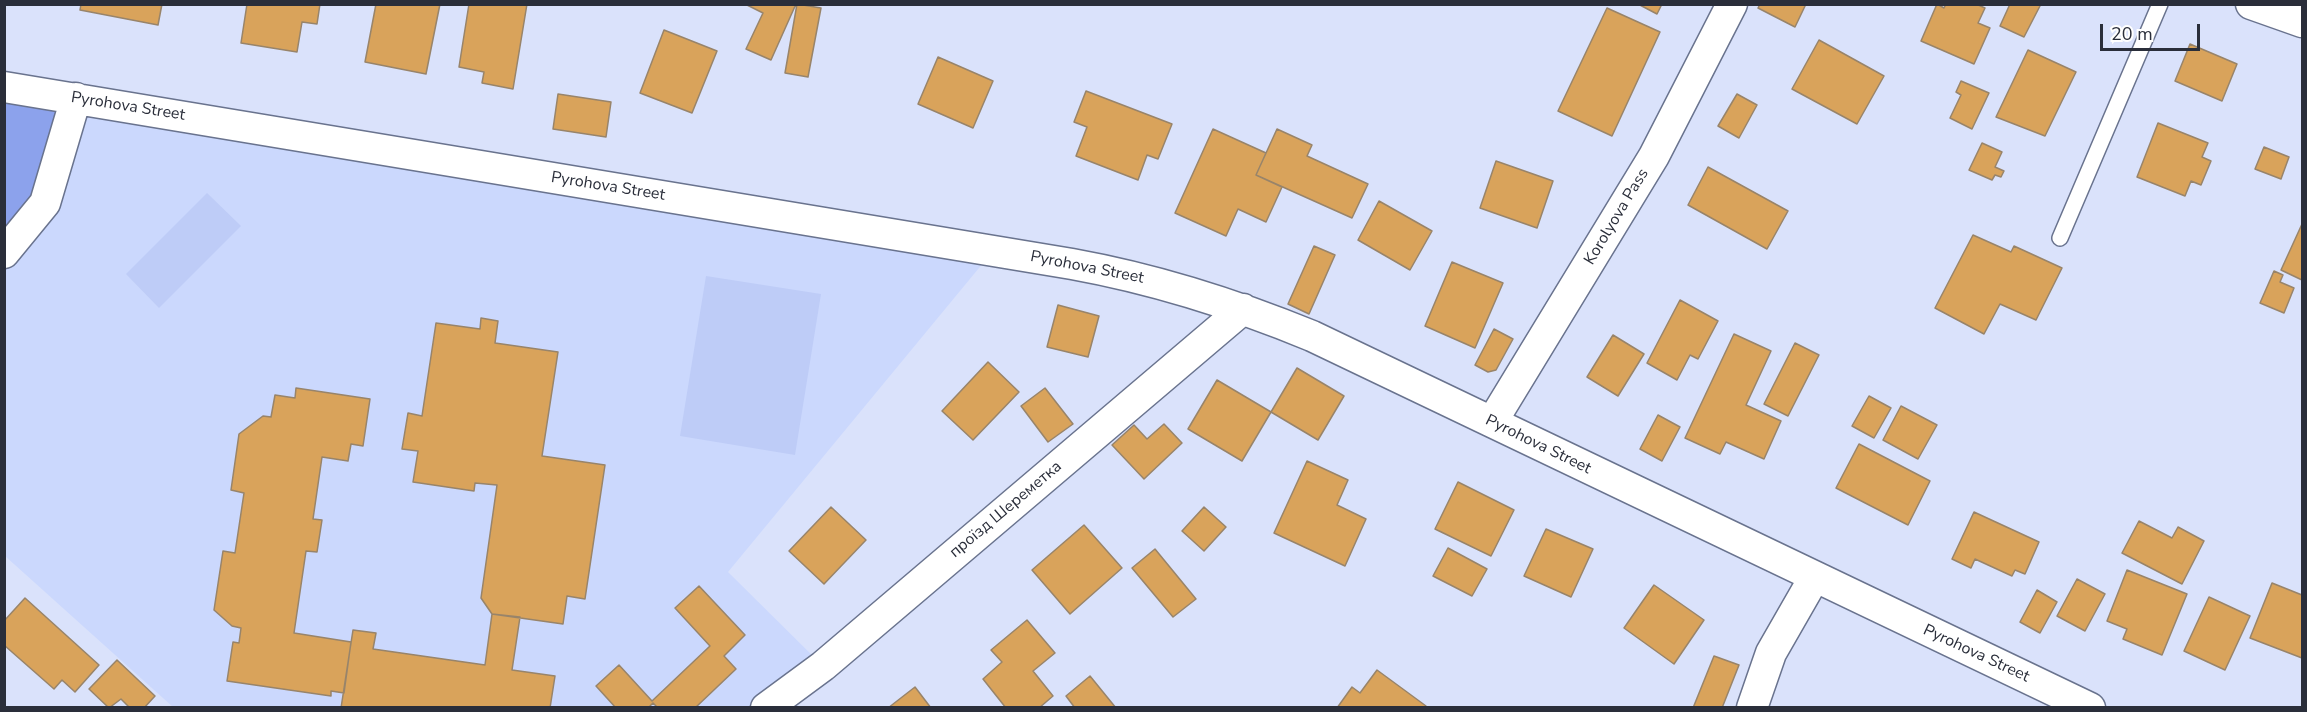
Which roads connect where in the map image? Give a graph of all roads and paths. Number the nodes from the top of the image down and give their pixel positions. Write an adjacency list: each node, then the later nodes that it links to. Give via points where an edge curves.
1 (1732, 4): 10 (street, Korolyova Pass, via 1654,156)
2 (2160, 4): 7 (lane)
3 (2251, 4): 4 (street)
4 (2302, 22)
5 (4, 87): 6 (street, Pyrohova Street)
6 (76, 98): 8 (street, via 45,203); 9 (street, Pyrohova Street, via 1072,264 1158,283)
7 (2060, 238)
8 (4, 253)
9 (1244, 309): 10 (street, Pyrohova Street, via 1312,336); 12 (street, проїзд Шереметка, via 823,666)
10 (1492, 422): 11 (street, Pyrohova Street)
11 (1814, 578): 13 (street, via 1771,653); 14 (street, Pyrohova Street)
12 (766, 708)
13 (1752, 708)
14 (2090, 708)

